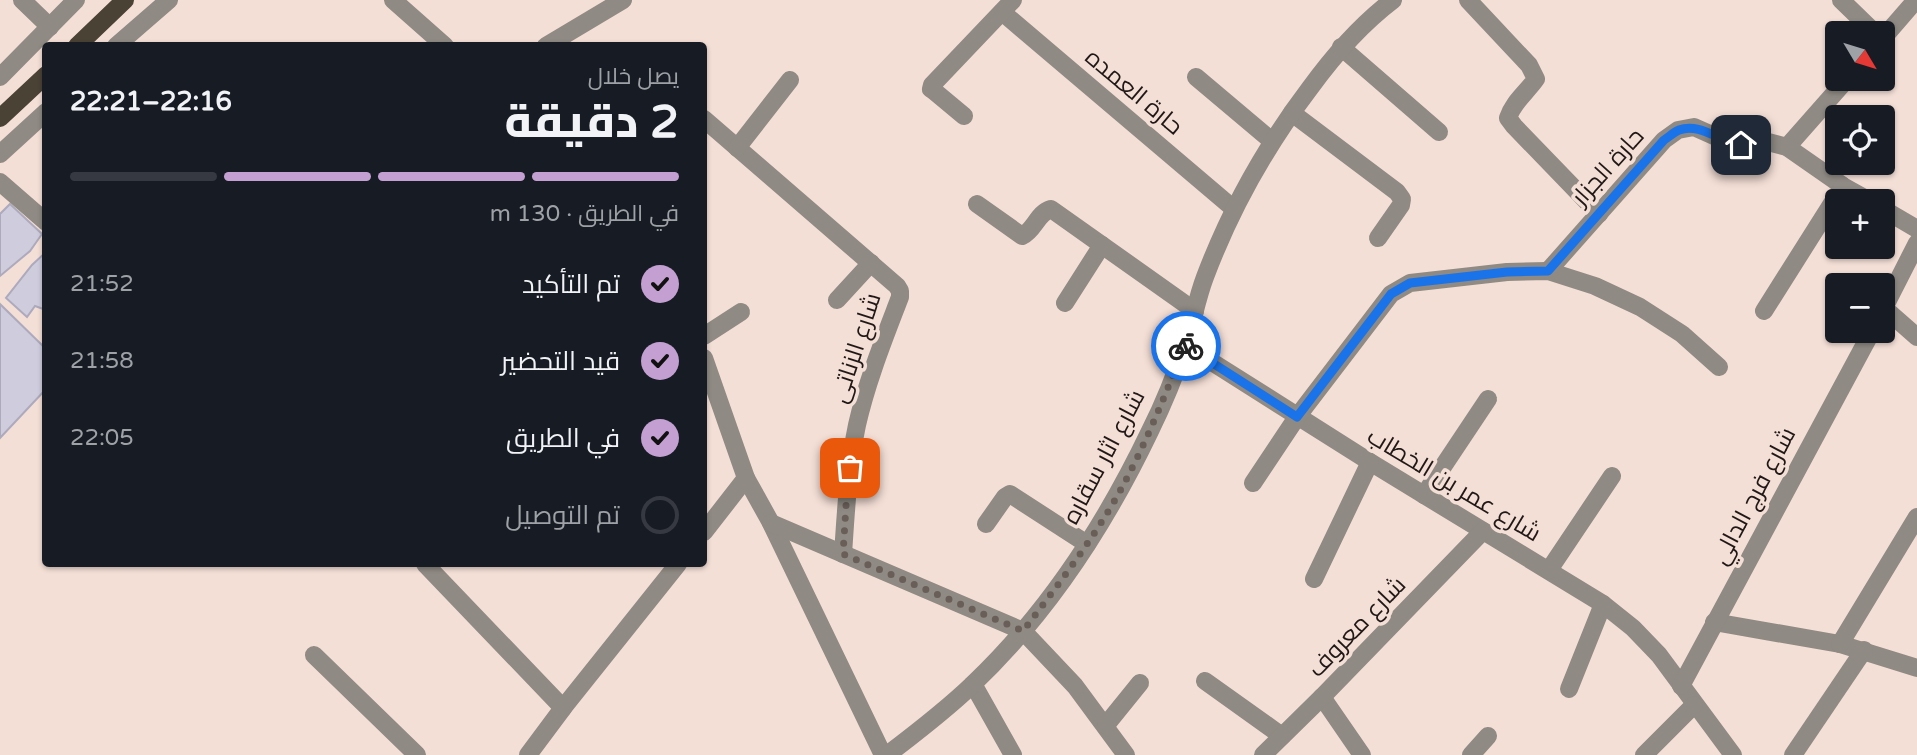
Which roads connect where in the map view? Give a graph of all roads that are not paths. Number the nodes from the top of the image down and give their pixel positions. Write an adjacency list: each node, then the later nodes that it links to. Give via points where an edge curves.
1 (22, 0): 14 (street)
2 (76, 0): 14 (street)
3 (125, 0): 15 (main road)
4 (169, 0): 16 (street)
5 (393, 0): 17 (street)
6 (623, 0): 18 (street)
7 (1468, 0): 40 (street, via 1530,65 1536,79 1508,117)
8 (1841, 0): 12 (street)
9 (1916, 0): 13 (street)
10 (1381, 3): 19 (street, شارع اثار سقاره)
11 (1008, 6): 27 (street, حارة العمده, via 932,85 931,89); 39 (street, حارة العمده)
12 (1863, 21)
13 (1895, 24)
14 (50, 27): 20 (street)
15 (81, 42)
16 (121, 42)
17 (440, 42)
18 (553, 42)
19 (1341, 47): 25 (street, شارع اثار سقاره); 30 (street)
20 (0, 77)
21 (1196, 77): 31 (street)
22 (42, 79): 28 (main road)
23 (790, 80): 33 (street)
24 (1836, 91): 32 (street)
25 (1292, 113): 31 (street, شارع اثار سقاره); 44 (street, via 1402,199)
26 (42, 116): 34 (street)
27 (964, 116)
28 (0, 118)
29 (707, 122): 33 (street, شارع الزناتى)
30 (1439, 132)
31 (1272, 141): 39 (street, شارع اثار سقاره)
32 (1787, 147): 36 (street, حارة الجزار); 40 (street, حارة الجزار, via 1756,141 1732,144 1694,127 1678,130)
33 (737, 148): 47 (street, شارع الزناتى)
34 (0, 154)
35 (0, 182): 42 (street)
36 (1843, 186): 37 (street, حارة الجزار); 53 (street)
37 (1848, 189)
38 (977, 204): 46 (street, via 1022,236 1051,209)
39 (1234, 209): 52 (street, شارع اثار سقاره)
40 (1599, 214): 48 (street, حارة الجزار)
41 (1895, 216): 43 (street)
42 (42, 219)
43 (1917, 229)
44 (1378, 238)
45 (1917, 243): 49 (street)
46 (1102, 245): 51 (street); 52 (street)
47 (871, 263): 50 (street); 75 (street, شارع الزناتى, via 897,286 900,297 857,424)
48 (1548, 271): 61 (street, via 1640,307 1682,334); 63 (street, via 1410,283 1391,294)
49 (1895, 287)
50 (837, 300)
51 (1065, 303)
52 (1195, 311): 59 (street, شارع اثار سقاره)
53 (1764, 311)
54 (741, 312): 56 (street)
55 (1895, 318): 57 (street)
56 (707, 334)
57 (1917, 337)
58 (1865, 343): 81 (street, شارع فرج الدالي)
59 (1185, 345): 63 (street, شارع عمر بن الخطاب); 74 (street, شارع اثار سقاره, via 1151,429)
60 (707, 367): 66 (street)
61 (1719, 367)
62 (1488, 398): 68 (street)
63 (1297, 417): 64 (street, شارع عمر بن الخطاب); 67 (street)
64 (1370, 462): 68 (street, شارع عمر بن الخطاب); 79 (street)
65 (1612, 476): 78 (street)
66 (746, 478): 70 (street); 72 (street)
67 (1254, 483)
68 (1424, 495): 73 (street, شارع عمر بن الخطاب)
69 (1917, 517): 83 (street)
70 (771, 523): 75 (street); 100 (street)
71 (986, 524): 74 (street, via 1010,494)
72 (707, 528)
73 (1483, 531): 78 (street, شارع عمر بن الخطاب); 92 (street, شارع معروف)
74 (1087, 544): 82 (street, شارع اثار سقاره)
75 (843, 554): 82 (street)
76 (428, 567): 94 (street)
77 (669, 567): 94 (street)
78 (1549, 570): 80 (street, شارع عمر بن الخطاب)
79 (1314, 579)
80 (1603, 604): 90 (street, شارع عمر بن الخطاب, via 1633,628); 91 (street)
81 (1714, 622): 83 (street); 90 (street, شارع فرج الدالي)
82 (1023, 631): 89 (street, شارع اثار سقاره); 95 (street)
83 (1840, 644): 84 (street)
84 (1864, 650): 86 (street); 108 (street)
85 (314, 655): 98 (street)
86 (1917, 668)
87 (1205, 681): 96 (street)
88 (1140, 682): 95 (street)
89 (973, 684): 100 (street, شارع اثار سقاره); 101 (street)
90 (1681, 686): 93 (street, شارع عمر بن الخطاب)
91 (1569, 689)
92 (1322, 697): 96 (street, شارع معروف); 104 (street)
93 (1694, 705): 106 (street); 107 (street, شارع عمر بن الخطاب)
94 (563, 708): 99 (street)
95 (1106, 725): 102 (street)
96 (1282, 736): 103 (street, شارع معروف)
97 (1489, 736): 105 (street)
98 (417, 755)
99 (528, 755)
100 (885, 755)
101 (1013, 755)
102 (1126, 755)
103 (1263, 755)
104 (1362, 755)
105 (1471, 755)
106 (1644, 755)
107 (1733, 755)
108 (1793, 755)

